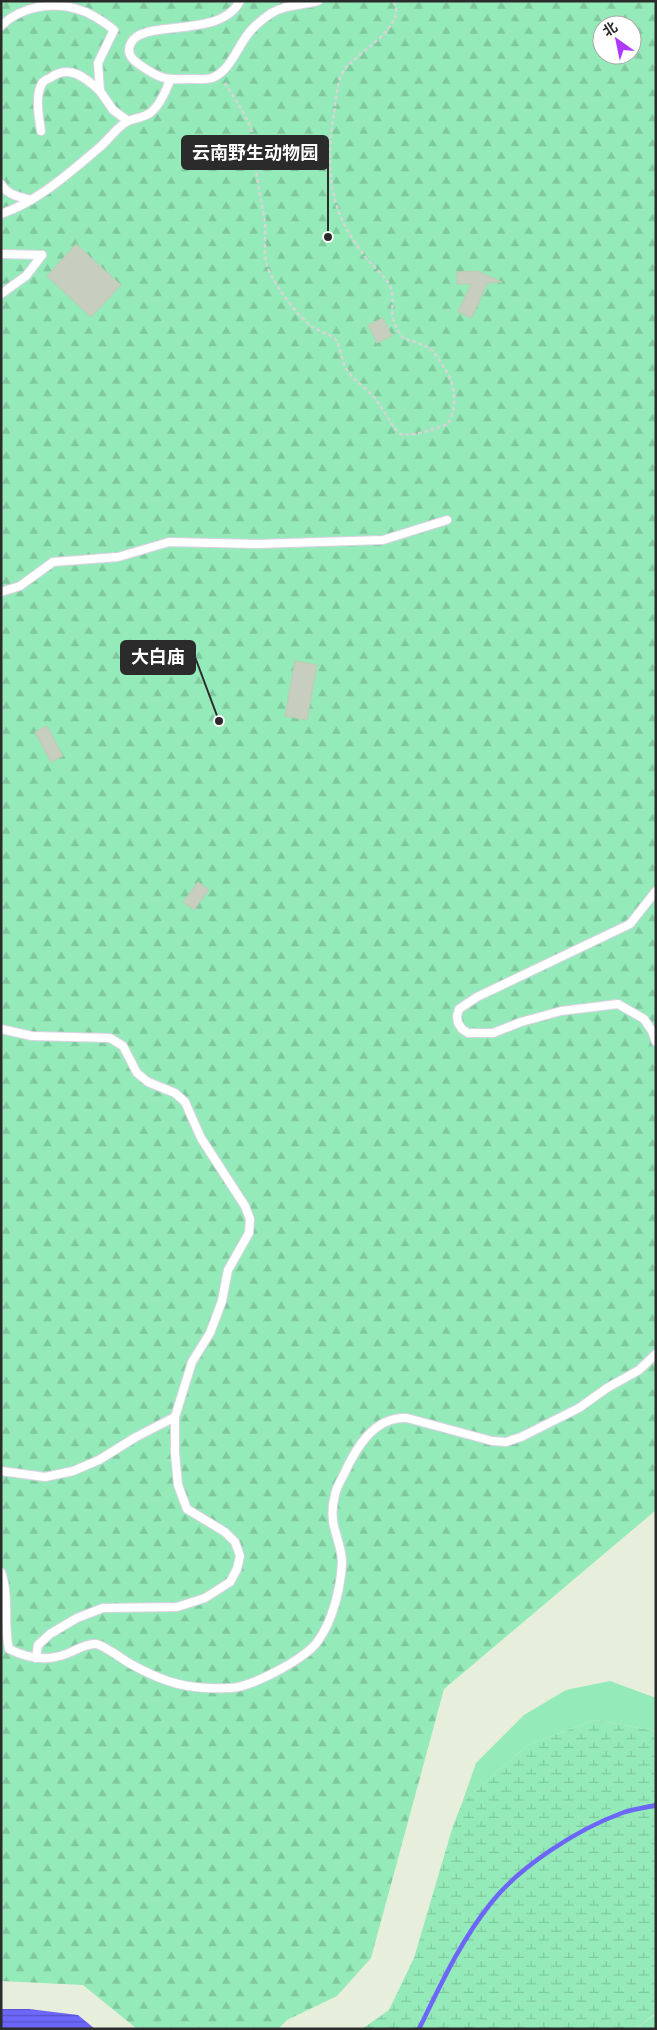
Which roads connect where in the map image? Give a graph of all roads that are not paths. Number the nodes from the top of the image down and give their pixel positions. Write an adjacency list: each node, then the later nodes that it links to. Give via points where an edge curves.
1 (240, 1): 4 (lane, via 226,15 207,24 152,30 132,40 129,54 134,60 155,75)
2 (318, 1): 4 (lane, via 281,8 269,14 248,33 219,74 211,78)
3 (1, 26): 5 (lane, via 8,19 35,7 63,6 103,21 114,30 98,63)
4 (170, 80): 6 (lane, via 151,113)
5 (100, 90): 6 (lane, via 114,110); 7 (lane, via 74,72 56,73 43,82 38,113)
6 (128, 121): 9 (lane)
7 (41, 132)
8 (1, 184): 9 (lane, via 16,196)
9 (31, 200): 10 (lane)
10 (1, 214)
11 (1, 254): 12 (lane, via 42,255 26,276)
12 (1, 294)
13 (447, 520): 14 (lane, via 383,540 257,544 169,542 118,557 53,562 20,586)
14 (1, 592)
15 (656, 891): 17 (lane, via 630,924 477,997 459,1009 457,1016 462,1030 468,1033 493,1033 561,1011 618,1004 644,1018)
16 (1, 1029): 19 (lane, via 32,1036 110,1038 123,1046 137,1073 148,1082 175,1093 185,1102 201,1138 245,1206 250,1219 249,1233 228,1270 222,1301 210,1333 192,1362)
17 (656, 1042)
18 (656, 1354): 22 (lane, via 639,1370 579,1408 506,1442 397,1417 368,1435 353,1453 335,1493 333,1521 340,1545 341,1574 325,1630 312,1648 269,1676 228,1688 171,1684 96,1644 55,1659)
19 (176, 1416): 20 (lane, via 99,1460 73,1471 45,1477); 22 (lane, via 178,1484 187,1509 225,1532 235,1542 240,1556 230,1582 205,1598 177,1606 102,1608 50,1634 38,1645)
20 (1, 1471)
21 (1, 1572): 22 (lane, via 6,1592 9,1649 22,1656)
22 (36, 1658)

